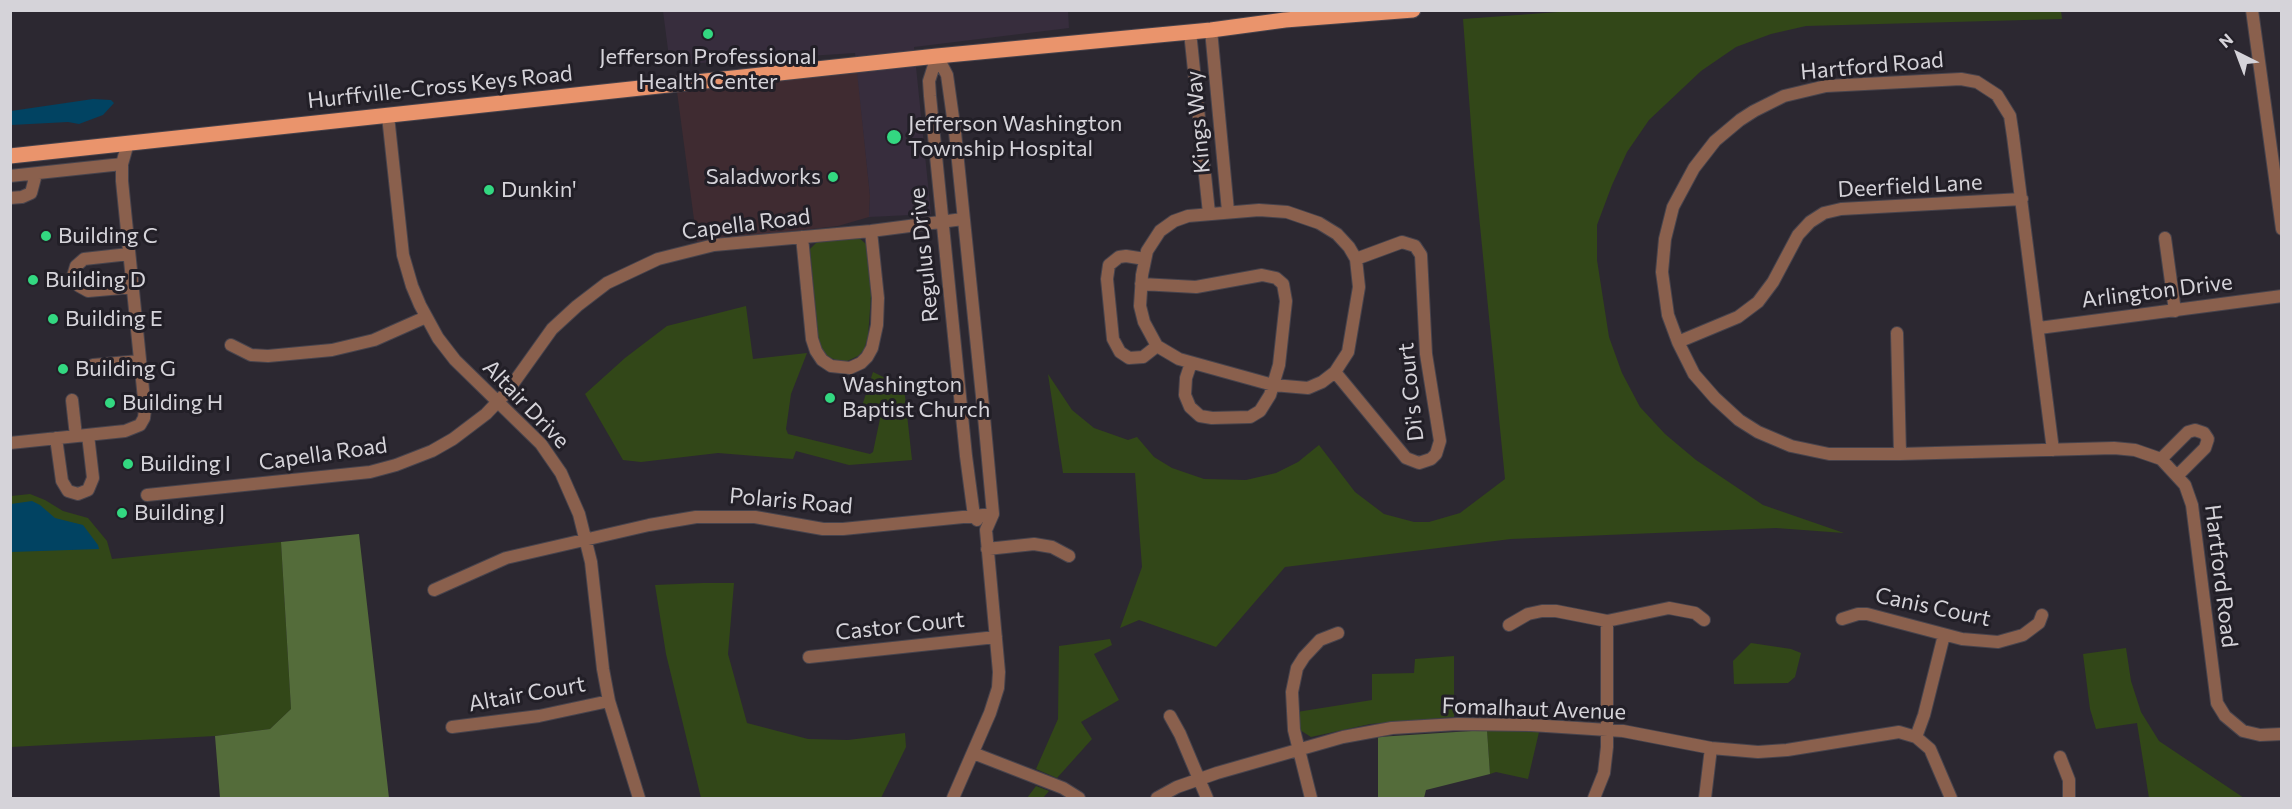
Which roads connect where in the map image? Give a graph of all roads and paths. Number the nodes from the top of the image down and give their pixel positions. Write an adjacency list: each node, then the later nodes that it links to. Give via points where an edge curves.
1 (1413, 10): 3 (main road, Hurffville-Cross Keys Road)
2 (2252, 10): 20 (street)
3 (1211, 30): 4 (main road, Hurffville-Cross Keys Road); 16 (street, Kings Way)
4 (1190, 32): 5 (main road, Hurffville-Cross Keys Road); 17 (street, Kings Way)
5 (937, 56): 6 (main road, Hurffville-Cross Keys Road); 7 (street, Regulus Drive, via 947,75); 8 (street, Regulus Drive, via 929,81)
6 (388, 116): 9 (main road, Hurffville-Cross Keys Road); 31 (street, Altair Drive, via 403,255)
7 (955, 136): 8 (street); 18 (street, Regulus Drive)
8 (934, 138): 19 (street, Regulus Drive)
9 (128, 143): 10 (main road, Hurffville-Cross Keys Road); 11 (street)
10 (10, 156)
11 (122, 164): 12 (street); 24 (street)
12 (36, 174): 13 (street); 14 (street, via 31,193)
13 (10, 176)
14 (10, 198)
15 (2022, 200): 32 (street, Hartford Road); 34 (street, Deerfield Lane, via 1824,213 1801,230 1758,302 1738,317); 34 (street, Hartford Road, via 2010,116 1997,94 1977,82 1836,85 1784,96 1740,120 1715,141 1694,168 1673,207 1662,272 1668,315)
16 (1228, 211): 17 (street); 26 (street, via 1268,210 1304,217 1337,234)
17 (1209, 213): 25 (street, via 1171,223 1151,243)
18 (963, 219): 19 (street, Capella Road); 52 (street, Regulus Drive)
19 (941, 221): 21 (street, Capella Road); 53 (street, Regulus Drive)
20 (2282, 229)
21 (871, 231): 22 (street, Capella Road); 22 (street, via 877,325 867,357 850,368 831,366 816,351)
22 (802, 237): 43 (street, Capella Road, via 695,248 622,275 592,293 564,317)
23 (2165, 238): 30 (street)
24 (129, 254): 28 (street); 28 (street, via 84,259 73,276 87,291)
25 (1145, 259): 27 (street); 36 (street, via 1119,257 1109,265 1113,339 1120,352 1129,358 1143,357)
26 (1356, 259): 40 (street, via 1359,287 1351,342 1346,358); 40 (street, Di's Court, via 1402,242 1415,246 1421,255 1426,354 1440,441 1436,454 1419,463 1406,458)
27 (1141, 284): 36 (street, via 1142,317); 41 (street, via 1196,287 1262,275 1280,280 1287,302)
28 (133, 286): 37 (street)
29 (2282, 296): 30 (street, Arlington Drive)
30 (2175, 311): 32 (street, Arlington Drive)
31 (426, 317): 35 (street, via 374,340 332,350 268,356); 43 (street, Altair Drive, via 455,360)
32 (2039, 328): 47 (street, Hartford Road)
33 (1897, 333): 48 (street)
34 (1678, 342): 48 (street, Hartford Road, via 1707,391 1758,432 1791,446 1822,453)
35 (231, 345)
36 (1157, 346): 38 (street)
37 (140, 361): 39 (street); 44 (street, via 145,409 140,425 125,431)
38 (1191, 363): 41 (street); 41 (street, via 1185,395 1190,407 1205,418 1255,415 1264,407)
39 (93, 365)
40 (1335, 372): 41 (street, via 1308,388)
41 (1273, 385)
42 (72, 400): 44 (street)
43 (498, 402): 51 (street, Capella Road, via 453,439 396,465 353,474); 55 (street, Altair Drive, via 555,464 575,502)
44 (82, 436): 45 (street); 45 (street, via 93,478 88,490 78,494 68,491 62,481)
45 (56, 438): 46 (street)
46 (10, 443)
47 (2053, 450): 48 (street, Hartford Road); 49 (street, Hartford Road, via 2125,448)
48 (1900, 454)
49 (2161, 459): 50 (street, Hartford Road); 50 (street, via 2188,432 2204,434 2208,442 2205,448)
50 (2178, 475): 72 (street, Hartford Road, via 2192,505 2217,704 2243,731)
51 (147, 495)
52 (993, 514): 53 (street, Polaris Road); 54 (street, Regulus Drive)
53 (974, 516): 54 (street); 55 (street, Polaris Road, via 843,530 766,518 707,516)
54 (986, 530): 56 (street, Regulus Drive)
55 (586, 539): 58 (street, Polaris Road, via 506,558); 68 (street, Altair Drive)
56 (987, 549): 57 (street, via 1034,544); 66 (street, Regulus Drive)
57 (1069, 556)
58 (434, 590)
59 (2042, 615): 65 (street, Canis Court, via 2032,629 2010,639 1986,642)
60 (1842, 619): 65 (street, Canis Court, via 1867,614)
61 (1704, 620): 62 (street, via 1695,613 1670,608)
62 (1607, 621): 63 (street, via 1542,611); 71 (street)
63 (1509, 625)
64 (1338, 633): 74 (street, via 1320,640 1298,668 1292,692 1292,717)
65 (1944, 635): 73 (street)
66 (996, 637): 67 (street, Castor Court); 76 (street, Regulus Drive, via 998,688)
67 (809, 657)
68 (609, 701): 70 (street, Altair Court, via 539,716); 79 (street, Altair Drive)
69 (1170, 716): 78 (street)
70 (452, 727)
71 (1608, 730): 74 (street, Fomalhaut Avenue, via 1434,725 1370,731); 75 (street, Fomalhaut Avenue); 85 (street, via 1604,773)
72 (2282, 734)
73 (1916, 737): 75 (street, Fomalhaut Avenue, via 1899,732 1773,752); 87 (street, via 1932,753)
74 (1299, 748): 78 (street, Fomalhaut Avenue); 84 (street)
75 (1711, 748): 86 (street)
76 (973, 753): 80 (street, Regulus Drive); 81 (street)
77 (2060, 757): 88 (street, via 2069,780)
78 (1199, 779): 82 (street, Fomalhaut Avenue); 83 (street)
79 (639, 798)
80 (953, 798)
81 (1079, 798)
82 (1157, 798)
83 (1207, 798)
84 (1311, 798)
85 (1594, 798)
86 (1705, 798)
87 (1951, 798)
88 (2069, 798)

